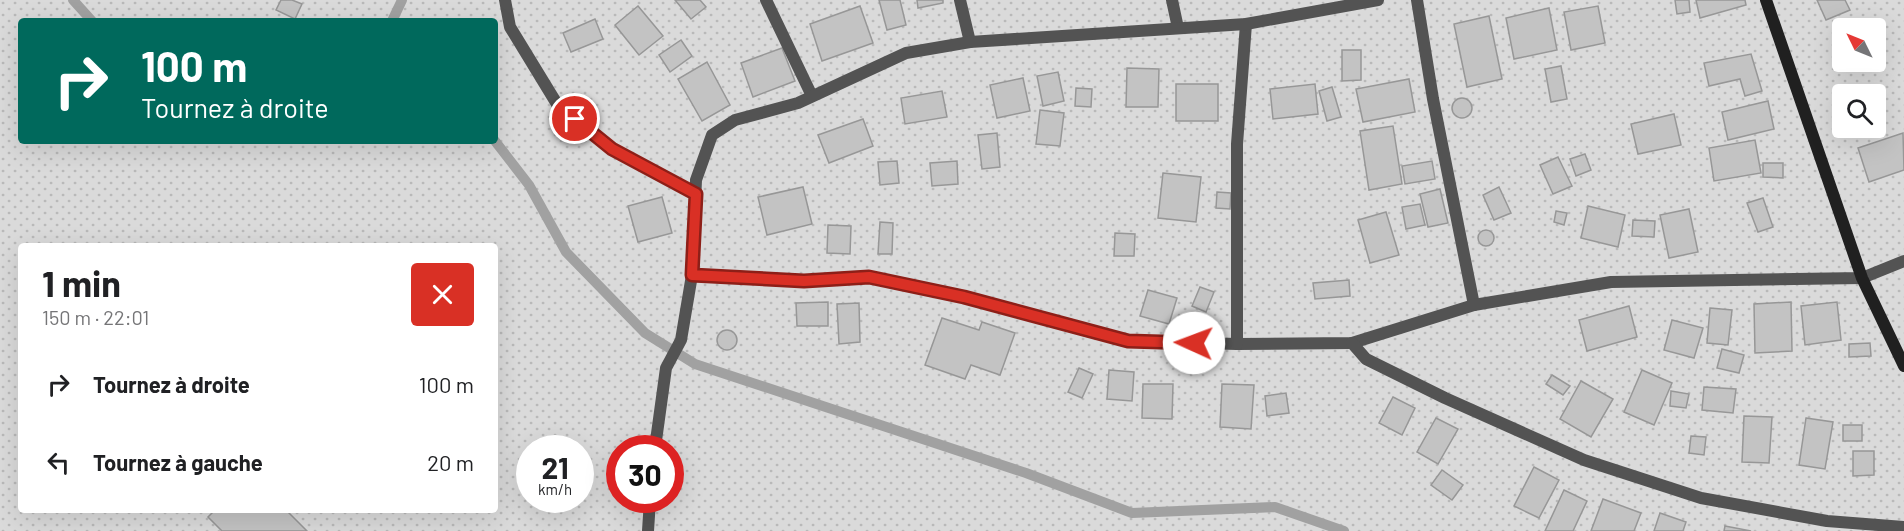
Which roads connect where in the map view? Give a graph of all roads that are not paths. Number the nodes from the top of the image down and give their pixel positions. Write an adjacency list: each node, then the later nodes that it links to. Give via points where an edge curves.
1 (505, 0): 12 (street, via 510,27 557,104 612,149)
2 (766, 0): 11 (street)
3 (960, 0): 10 (street)
4 (1173, 0): 9 (street)
5 (1378, 0): 8 (street)
6 (1417, 0): 16 (street)
7 (1766, 0): 15 (street)
8 (1246, 24): 9 (street); 18 (street, via 1237,144)
9 (1178, 28): 10 (street)
10 (970, 42): 11 (street, via 906,53)
11 (812, 96): 12 (street, via 735,120 712,135 696,180)
12 (696, 194): 14 (street)
13 (1904, 261): 15 (street)
14 (692, 275): 18 (street, via 804,281 869,277 964,297 1128,341); 20 (street, via 681,340 666,368)
15 (1862, 278): 16 (street, via 1611,282); 19 (street)
16 (1474, 305): 17 (street)
17 (1352, 343): 18 (street); 22 (street, via 1366,359 1584,460 1701,498 1827,521)
18 (1237, 344)
19 (1904, 366)
20 (657, 435)
21 (649, 513): 23 (street)
22 (1904, 527)
23 (648, 531)

